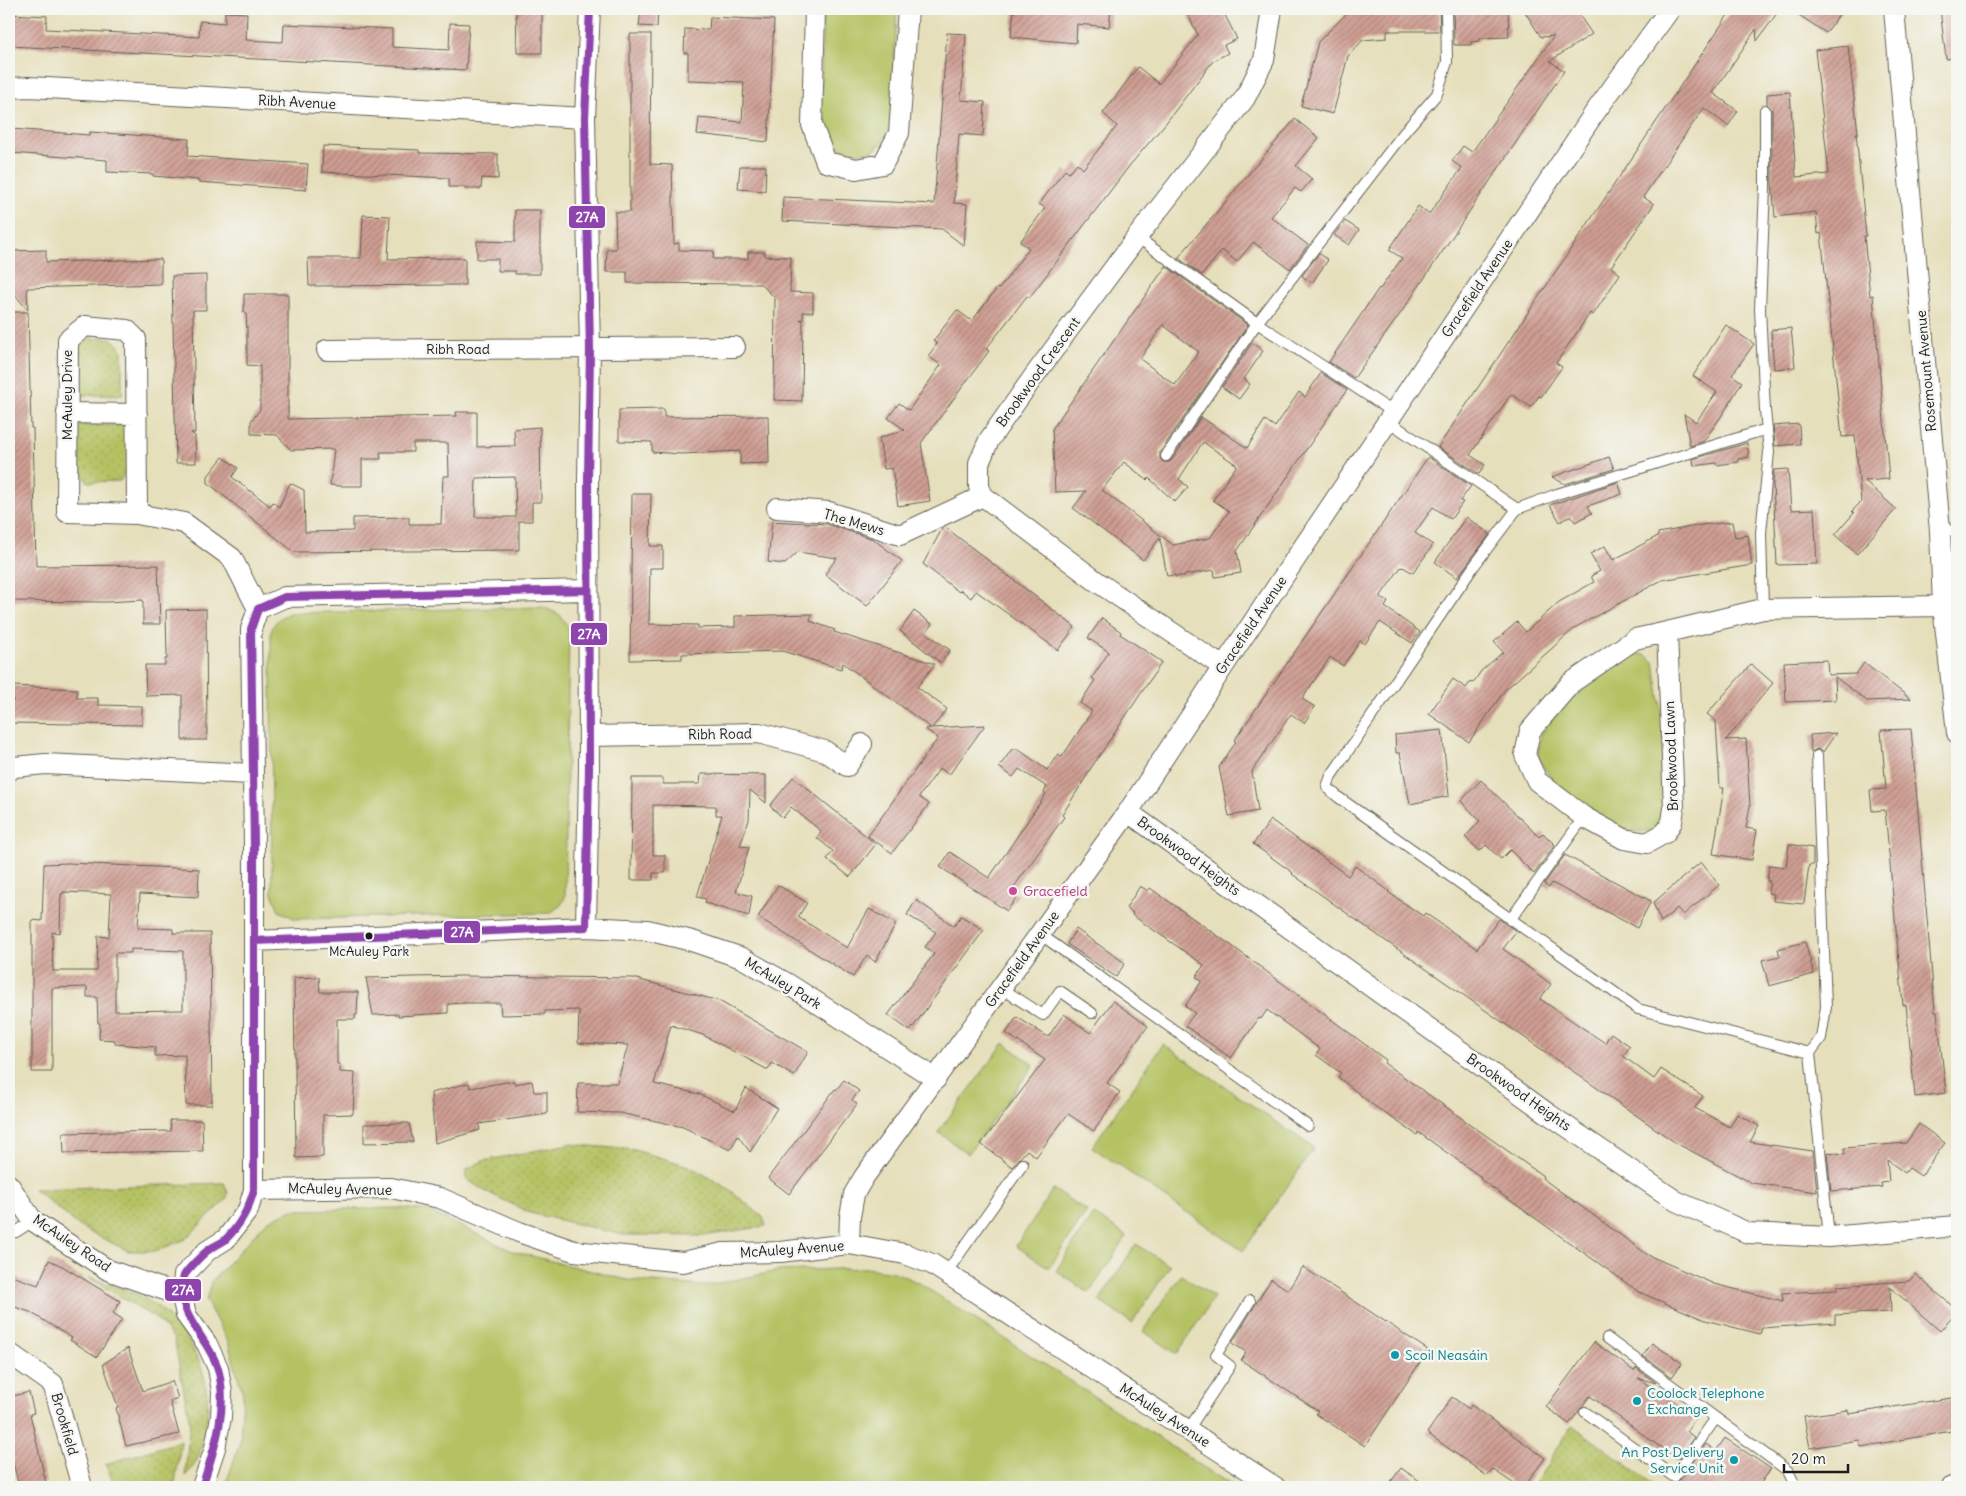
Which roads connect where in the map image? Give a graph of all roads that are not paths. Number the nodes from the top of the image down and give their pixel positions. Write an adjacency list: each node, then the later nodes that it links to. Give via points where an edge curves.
1 (590, 9): 10 (street)
2 (814, 9): 3 (street, via 812,125 826,162 856,169 883,164 899,133)
3 (908, 9)
4 (1272, 9): 11 (street, Brookwood Crescent, via 1264,60 1245,98)
5 (1446, 9): 12 (lane, via 1447,62 1437,94)
6 (1670, 9): 18 (street, Gracefield Avenue, via 1593,115)
7 (1894, 9): 25 (street, Rosemount Avenue)
8 (9, 88): 10 (street, Ribh Avenue, via 29,86)
9 (1765, 110): 19 (lane, via 1760,309)
10 (585, 118): 14 (street)
11 (1137, 237): 12 (lane); 21 (street, Brookwood Crescent, via 989,440 979,463 979,487)
12 (1257, 323): 18 (lane); 20 (lane)
13 (735, 347): 14 (street, Ribh Road)
14 (590, 348): 15 (street, Ribh Road); 26 (street)
15 (326, 350)
16 (67, 413): 17 (street); 17 (street, McAuley Drive, via 68,340 85,326 127,330 136,339); 24 (street, McAuley Drive, via 67,512)
17 (137, 414): 24 (street, McAuley Drive)
18 (1390, 417): 23 (lane); 31 (street, Gracefield Avenue)
19 (1767, 429): 23 (lane); 29 (lane, via 1769,452 1761,533)
20 (1166, 456)
21 (983, 496): 22 (street, The Mews, via 900,535 829,512); 31 (street, via 1096,581)
22 (776, 508)
23 (1517, 509): 40 (lane, via 1452,598 1331,776 1327,787)
24 (138, 514): 28 (street, McAuley Drive, via 184,523 232,558)
25 (1948, 530): 27 (street, Rosemount Avenue)
26 (588, 590): 28 (street, via 286,597); 33 (street)
27 (1943, 606): 29 (street, Brookwood Lawn); 32 (street, Rosemount Avenue)
28 (258, 609): 37 (street, via 251,629)
29 (1763, 609): 30 (street, Brookwood Lawn)
30 (1667, 632): 39 (street, Brookwood Lawn, via 1635,639 1571,684 1530,731 1525,755 1537,781); 39 (street, Brookwood Lawn, via 1672,822 1666,833 1647,843 1624,839)
31 (1223, 667): 38 (street, Gracefield Avenue)
32 (1957, 733)
33 (588, 736): 34 (street, Ribh Road, via 759,733 825,751 847,766); 41 (street)
34 (862, 744)
35 (1817, 756): 46 (lane, via 1826,1007 1821,1038)
36 (9, 771): 37 (street, via 14,767 45,764)
37 (252, 774): 43 (street)
38 (1128, 812): 42 (street, Gracefield Avenue); 55 (street, Brookwood Heights, via 1547,1113 1676,1201 1748,1233)
39 (1584, 817): 40 (lane)
40 (1510, 920): 46 (lane, via 1638,1009)
41 (586, 927): 43 (street, McAuley Park); 47 (street, McAuley Park, via 647,930 742,958)
42 (1040, 934): 44 (street, Gracefield Avenue); 48 (lane)
43 (254, 941): 51 (street)
44 (1001, 988): 45 (lane, via 1043,1015 1060,991); 47 (street, Gracefield Avenue)
45 (1092, 1013)
46 (1810, 1053): 55 (lane)
47 (936, 1078): 56 (street, Gracefield Avenue, via 854,1194)
48 (1308, 1126)
49 (1023, 1164): 57 (lane)
50 (9, 1185): 52 (street, McAuley Road)
51 (254, 1190): 56 (street, McAuley Avenue, via 391,1188 440,1198 519,1232 574,1251 683,1262 723,1253 780,1252); 58 (street, via 248,1210 226,1238 207,1250 184,1275)
52 (33, 1221): 54 (lane); 58 (street, McAuley Road, via 108,1270)
53 (1957, 1226): 55 (street, Brookwood Heights)
54 (9, 1233)
55 (1828, 1237)
56 (849, 1244): 57 (street, McAuley Avenue, via 904,1254)
57 (946, 1273): 64 (street, McAuley Avenue)
58 (182, 1296): 66 (street, via 186,1314 218,1368 222,1392 215,1448)
59 (1250, 1301): 64 (lane, via 1216,1356 1230,1366)
60 (1607, 1338): 63 (lane)
61 (9, 1353): 65 (street, Brookfield, via 53,1384)
62 (1585, 1412): 63 (lane, via 1674,1477)
63 (1716, 1418): 68 (lane, via 1788,1470)
64 (1188, 1430): 67 (street, McAuley Avenue)
65 (82, 1487)
66 (202, 1487)
67 (1275, 1487)
68 (1796, 1487)
69 (1952, 1487): 70 (street)
70 (1957, 1487)

